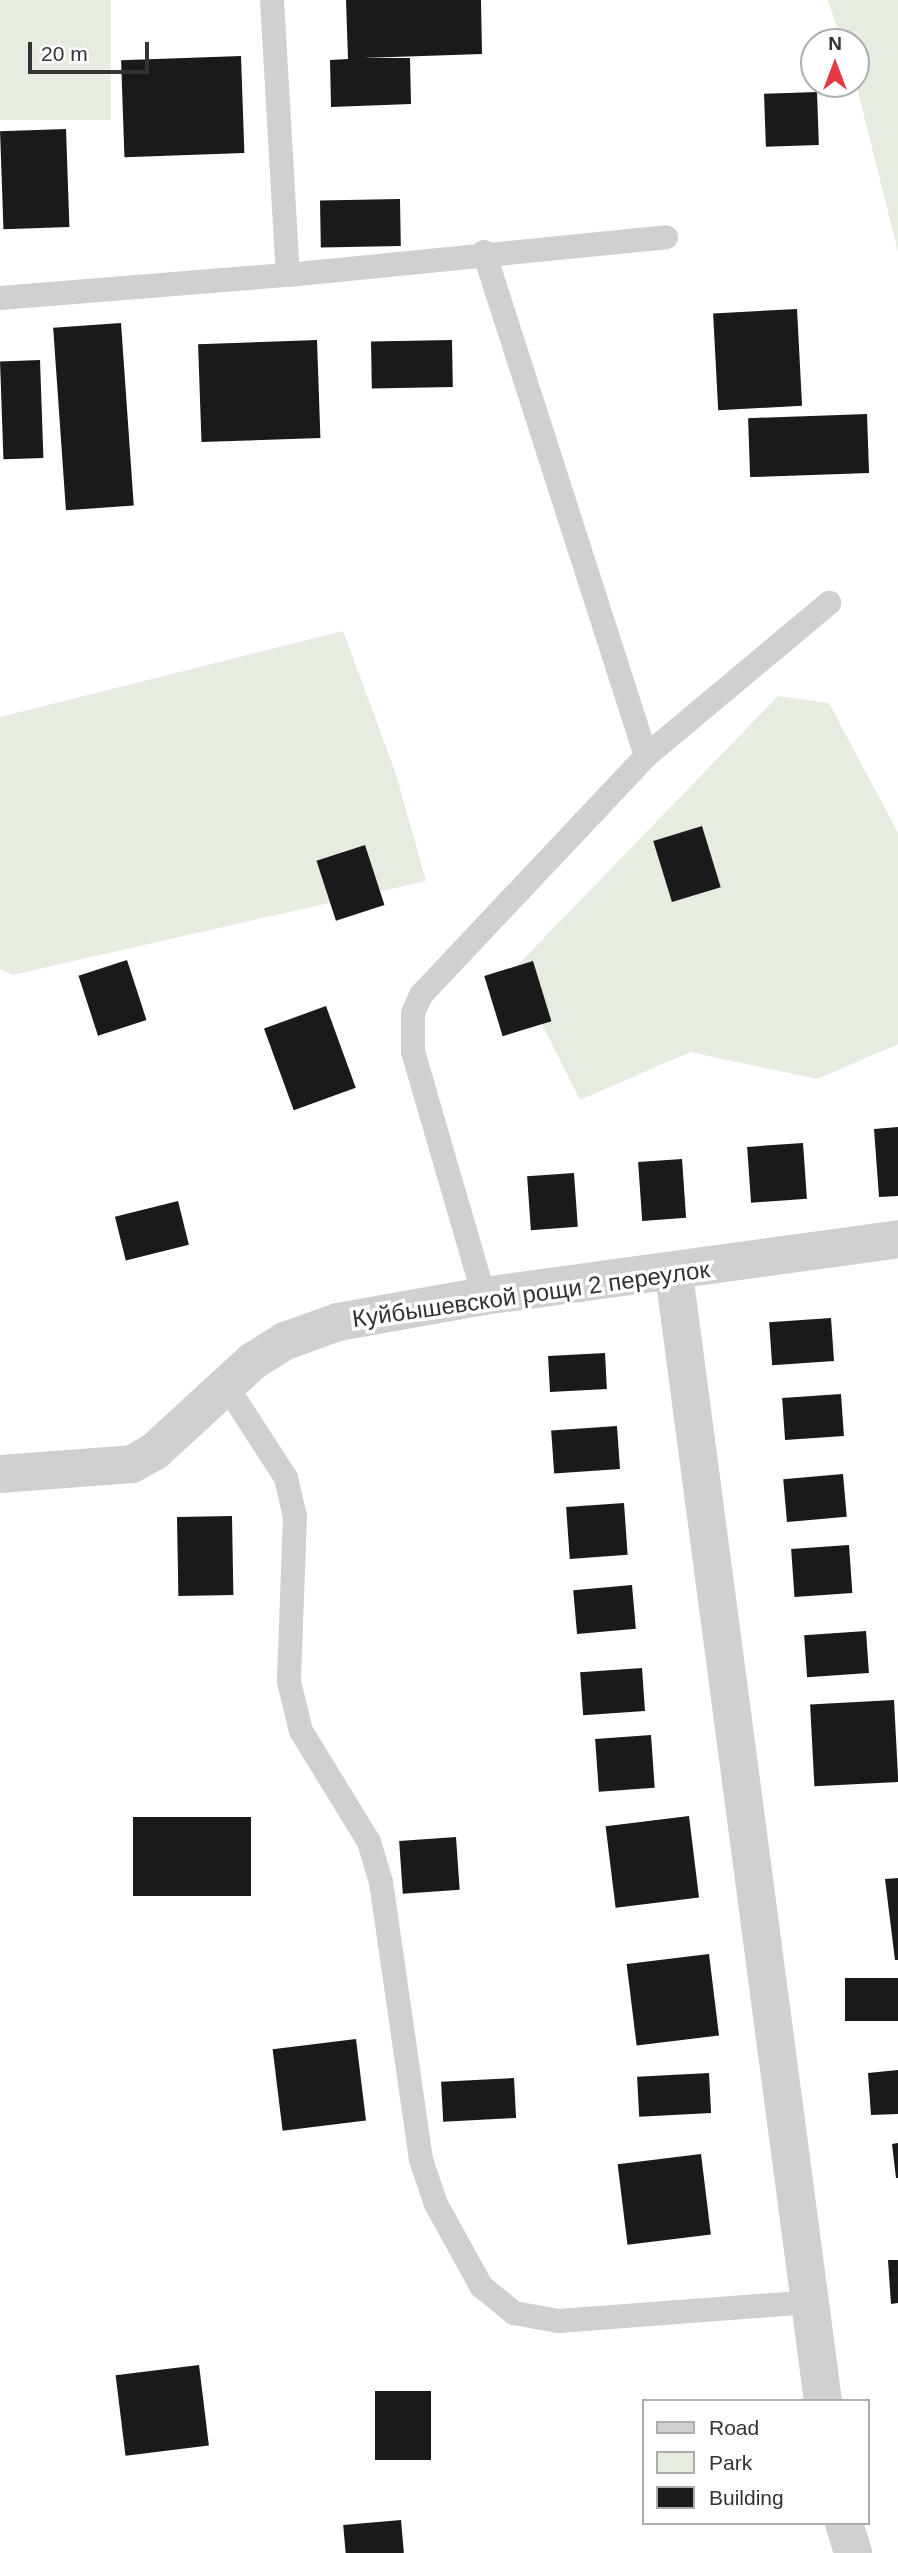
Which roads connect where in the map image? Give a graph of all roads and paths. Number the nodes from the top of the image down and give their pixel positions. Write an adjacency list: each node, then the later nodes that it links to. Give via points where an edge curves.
1 (272, 0): 4 (lane)
2 (666, 237): 3 (lane)
3 (484, 252): 4 (lane); 7 (lane)
4 (288, 275): 5 (lane)
5 (0, 298)
6 (829, 603): 7 (lane)
7 (646, 756): 10 (lane, via 434,978 412,1013 412,1052)
8 (898, 1239): 9 (street, Куйбышевской рощи 2 переулок)
9 (674, 1274): 10 (street, Куйбышевской рощи 2 переулок); 13 (street)
10 (484, 1296): 11 (street, Куйбышевской рощи 2 переулок, via 310,1329 253,1362)
11 (226, 1385): 12 (street, Куйбышевской рощи 2 переулок, via 155,1451 132,1464); 13 (lane, via 286,1478 295,1516 289,1682 301,1731 369,1842 381,1882 421,2160 436,2204 481,2287 514,2312 559,2320)
12 (0, 1474)
13 (810, 2302): 14 (street)
14 (823, 2399)
15 (845, 2525): 16 (street)
16 (853, 2553)

